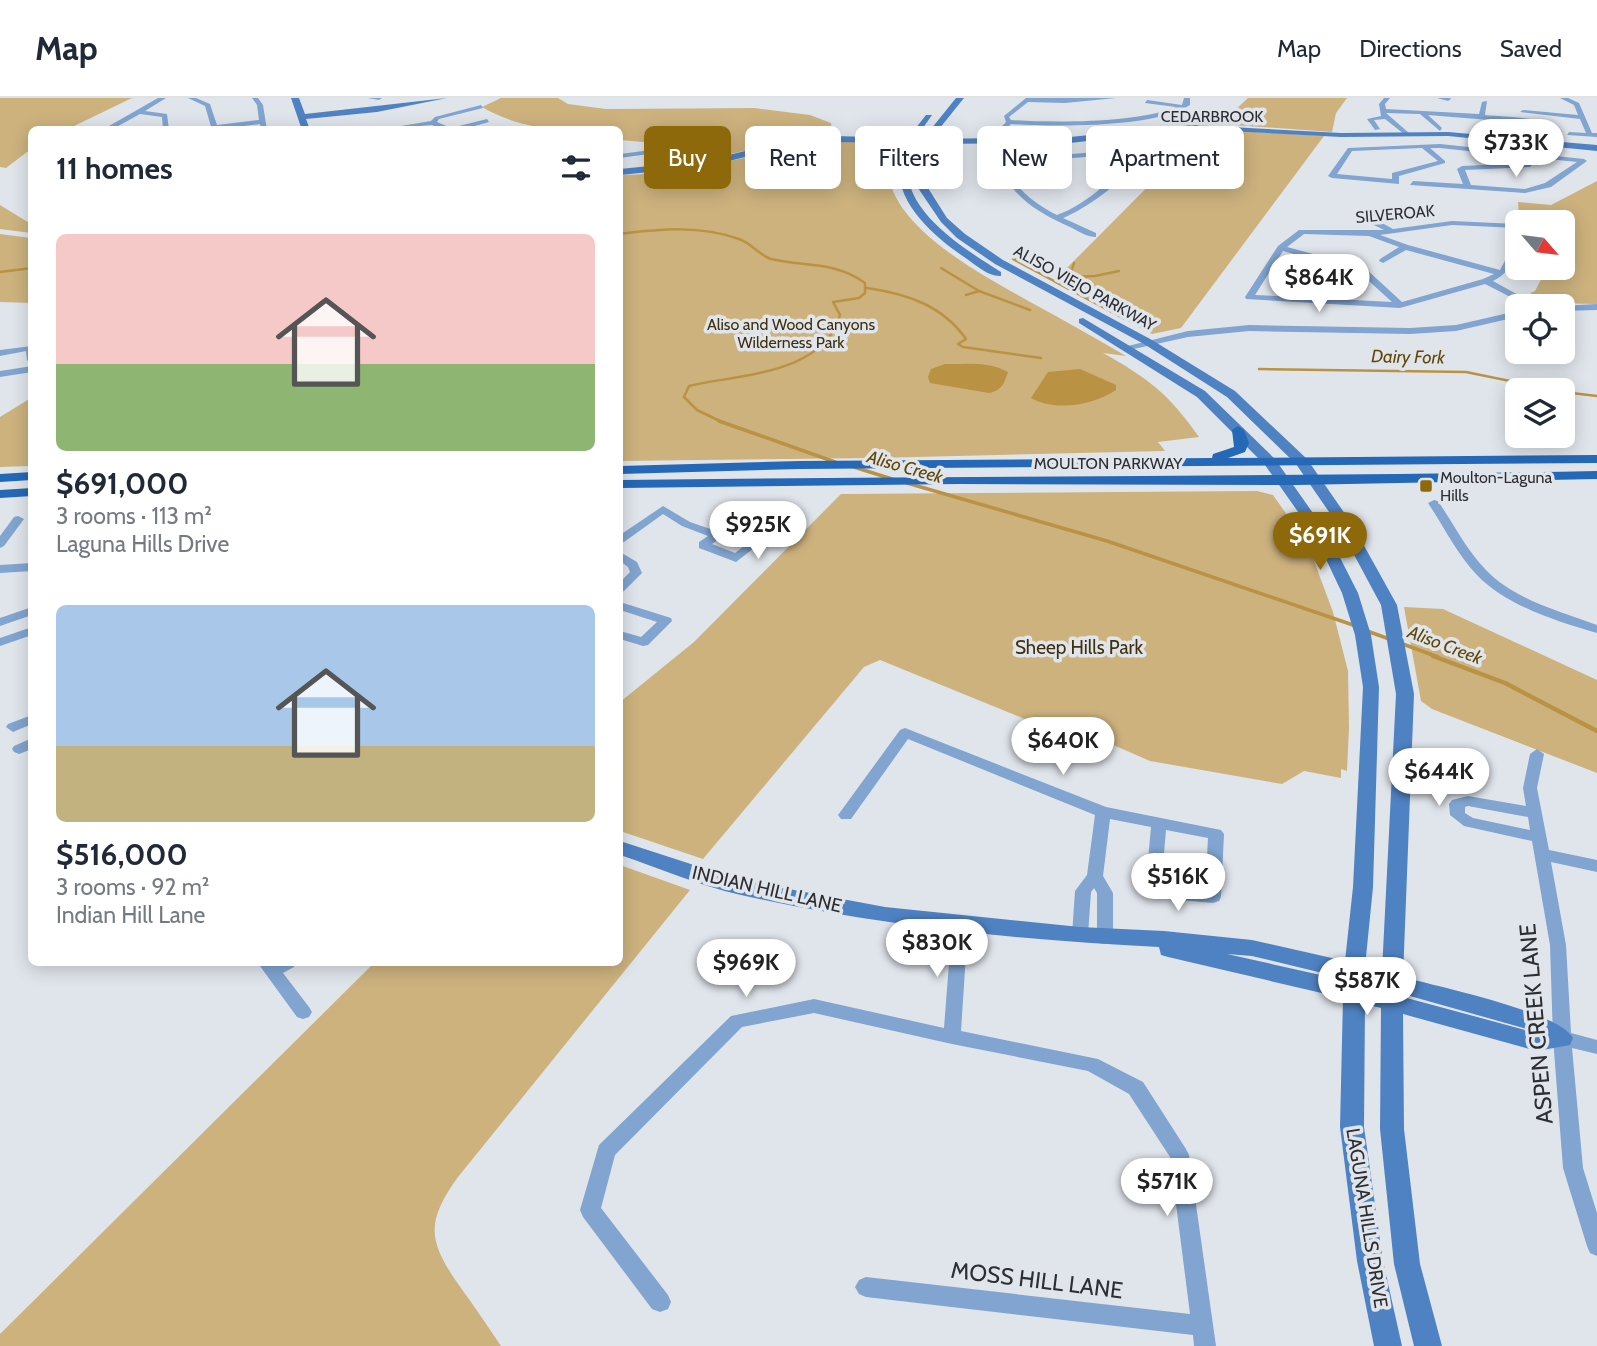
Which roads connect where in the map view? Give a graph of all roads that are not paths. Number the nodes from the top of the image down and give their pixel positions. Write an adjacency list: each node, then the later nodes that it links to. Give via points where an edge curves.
1 (163, 98): 22 (street)
2 (191, 98): 36 (street, via 208,105)
3 (271, 98): 14 (street)
4 (295, 98): 27 (main road)
5 (371, 98): 6 (street)
6 (379, 98)
7 (443, 98): 27 (main road)
8 (960, 98): 43 (main road)
9 (1113, 98): 15 (street)
10 (1187, 98): 20 (street)
11 (1387, 98): 25 (street, via 1382,104)
12 (1440, 98): 16 (street)
13 (1563, 98): 29 (street, via 1577,102)
14 (257, 99): 37 (street)
15 (1028, 99): 32 (street, via 1006,117)
16 (1448, 99)
17 (1147, 102): 20 (street)
18 (1485, 102): 26 (street)
19 (481, 107): 40 (street, via 438,118)
20 (1185, 107): 28 (street)
21 (936, 109): 42 (main road, ALISO VIEJO PARKWAY)
22 (139, 112): 34 (street); 35 (street, via 165,115)
23 (1523, 112): 29 (street)
24 (1422, 113): 25 (street); 26 (street); 49 (street)
25 (1384, 114): 48 (street, via 1370,118); 50 (street)
26 (1482, 116): 30 (street)
27 (300, 117): 38 (main road)
28 (1131, 117): 32 (street); 45 (street)
29 (1581, 117): 51 (street)
30 (1518, 120): 46 (street); 53 (street)
31 (487, 121): 41 (street)
32 (1009, 122): 44 (street)
33 (379, 124): 39 (street)
34 (113, 126)
35 (166, 126)
36 (214, 126)
37 (263, 126)
38 (304, 126)
39 (381, 126)
40 (433, 126)
41 (466, 126)
42 (922, 126)
43 (937, 126)
44 (1005, 126)
45 (1143, 126)
46 (1551, 127): 51 (street); 57 (street)
47 (1244, 129): 50 (main road, CEDARBROOK, via 1341,135)
48 (1377, 129)
49 (1440, 129)
50 (1406, 133): 55 (main road, CEDARBROOK)
51 (1591, 133): 52 (street)
52 (1569, 134)
53 (1515, 136)
54 (855, 138): 64 (main road, CEDARBROOK, via 809,141 709,163)
55 (1494, 138): 57 (main road, CEDARBROOK); 59 (street)
56 (1423, 146): 56 (street, via 1443,162 1395,175 1396,181 1332,176 1352,148); 59 (street)
57 (1561, 146): 58 (main road, CEDARBROOK)
58 (1597, 148)
59 (1490, 149): 63 (street)
60 (644, 153): 62 (street)
61 (1086, 154): 71 (street, via 1001,162 1012,186)
62 (623, 156)
63 (1536, 157): 66 (street, via 1530,165 1464,167); 66 (street, via 1584,161 1548,185 1525,191)
64 (623, 172)
65 (1413, 183): 66 (street)
66 (1467, 185)
67 (908, 189): 82 (main road, ALISO VIEJO PARKWAY, via 930,225 966,255)
68 (924, 189): 89 (main road, ALISO VIEJO PARKWAY, via 961,236 1047,290)
69 (1103, 189): 71 (street, via 1077,212)
70 (1361, 215): 73 (street)
71 (1057, 218): 75 (street)
72 (1505, 225): 73 (street, SILVEROAK, via 1452,222)
73 (1393, 231): 74 (street, SILVEROAK)
74 (1370, 234): 76 (street); 77 (street, SILVEROAK, via 1307,232)
75 (1093, 235)
76 (1405, 247): 78 (street); 80 (street)
77 (1281, 248): 84 (street, via 1362,270); 84 (street, via 1249,297)
78 (1383, 261)
79 (1505, 268): 80 (street)
80 (1502, 273): 81 (street)
81 (1486, 281): 83 (street); 84 (street)
82 (1019, 286)
83 (1511, 294)
84 (1401, 305)
85 (1597, 307): 86 (street)
86 (1575, 308)
87 (1074, 316): 90 (main road, ALISO VIEJO PARKWAY)
88 (1505, 316): 89 (street, via 1410,331 1249,328)
89 (1148, 342): 90 (street); 99 (main road, ALISO VIEJO PARKWAY, via 1231,394)
90 (1129, 347): 95 (main road, ALISO VIEJO PARKWAY, via 1201,394)
91 (28, 348): 92 (street)
92 (0, 353)
93 (28, 370): 94 (street)
94 (0, 374)
95 (1238, 430): 97 (main road, via 1242,443 1238,451); 98 (main road, ALISO VIEJO PARKWAY)
96 (1597, 459): 99 (main road, MOULTON PARKWAY)
97 (1201, 462): 98 (main road, MOULTON PARKWAY); 100 (main road, MOULTON PARKWAY)
98 (1270, 462): 99 (main road, MOULTON PARKWAY); 104 (main road, ALISO VIEJO PARKWAY)
99 (1302, 462): 105 (main road, ALISO VIEJO PARKWAY)
100 (623, 470)
101 (1597, 475): 105 (main road, MOULTON PARKWAY)
102 (28, 476): 103 (main road)
103 (0, 478)
104 (1283, 480): 105 (main road, MOULTON PARKWAY); 106 (main road, MOULTON PARKWAY); 140 (main road, LAGUNA HILLS DRIVE, via 1322,536 1350,593 1370,672 1363,887)
105 (1312, 480): 141 (main road, LAGUNA HILLS DRIVE, via 1345,524 1390,610 1404,680)
106 (623, 484)
107 (28, 492): 108 (main road)
108 (0, 494)
109 (1434, 503): 121 (street, via 1479,571 1494,584)
110 (10, 524): 113 (street)
111 (716, 535): 112 (street, via 663,509)
112 (623, 538)
113 (0, 544)
114 (623, 558): 117 (street, via 636,573)
115 (28, 567): 116 (street)
116 (0, 569)
117 (623, 585)
118 (623, 607): 123 (street, via 666,621 643,642)
119 (28, 612): 120 (street)
120 (0, 622)
121 (1597, 629)
122 (28, 632): 124 (street)
123 (623, 636)
124 (0, 642)
125 (28, 721): 126 (street)
126 (13, 727)
127 (1537, 754): 129 (street, ASPEN CREEK LANE, via 1530,788)
128 (1103, 812): 130 (street, via 905,733); 131 (street); 135 (street)
129 (1534, 813): 132 (street, ASPEN CREEK LANE); 132 (street, via 1468,801 1457,804 1458,815 1469,822)
130 (846, 815)
131 (1159, 822): 131 (street, via 1153,893 1213,897 1216,834)
132 (1539, 846): 134 (street); 144 (street, ASPEN CREEK LANE, via 1558,945)
133 (623, 849): 136 (main road, INDIAN HILL LANE, via 739,887)
134 (1597, 866)
135 (1095, 876): 137 (street, via 1083,891); 138 (street, via 1105,893)
136 (960, 924): 137 (main road, INDIAN HILL LANE); 143 (street)
137 (1080, 935): 138 (main road, INDIAN HILL LANE)
138 (1116, 938): 140 (main road, INDIAN HILL LANE)
139 (268, 967): 142 (street)
140 (1354, 982): 141 (main road, INDIAN HILL LANE); 150 (main road, LAGUNA HILLS DRIVE, via 1352,1127 1370,1261)
141 (1392, 993): 144 (main road, INDIAN HILL LANE, via 1537,1042); 151 (main road, LAGUNA HILLS DRIVE, via 1392,1129 1407,1264)
142 (303, 1012)
143 (952, 1037): 148 (street, via 814,1006 737,1021 606,1151 590,1210); 149 (street, via 1092,1064 1136,1088 1179,1155)
144 (1562, 1038): 145 (street, INDIAN HILL LANE); 146 (street, ASPEN CREEK LANE, via 1573,1168)
145 (1597, 1047)
146 (1597, 1246)
147 (866, 1287): 149 (street, MOSS HILL LANE)
148 (660, 1302)
149 (1204, 1336)
150 (1388, 1346)
151 (1428, 1346)

